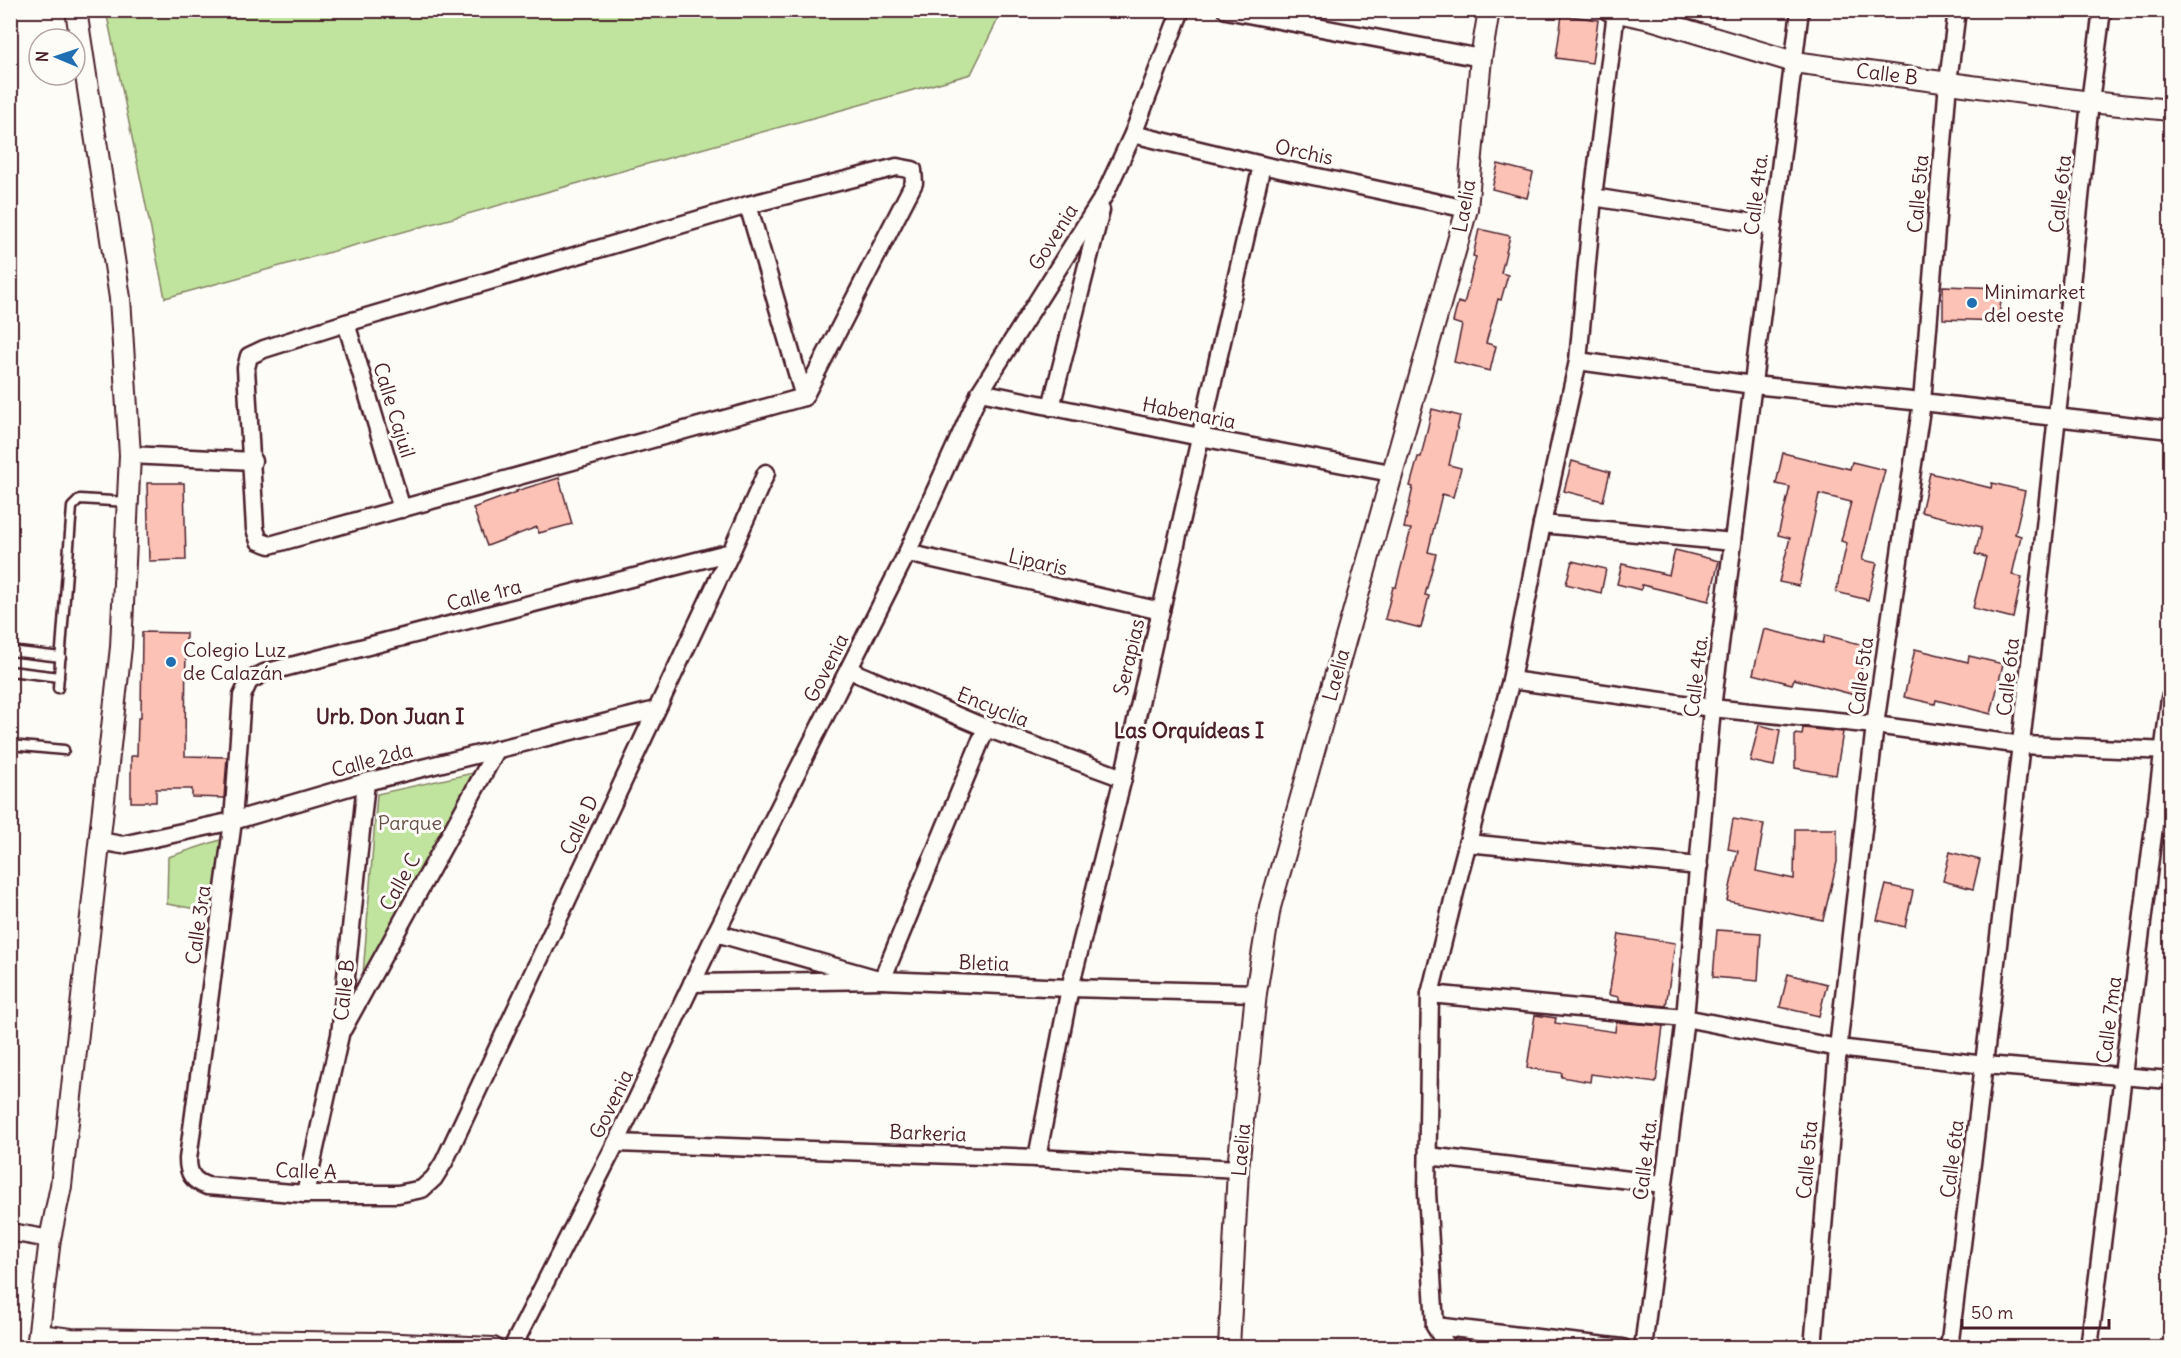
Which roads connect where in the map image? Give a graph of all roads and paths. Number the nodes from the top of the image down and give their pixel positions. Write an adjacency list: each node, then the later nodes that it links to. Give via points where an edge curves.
1 (76, 10): 32 (street, via 120,298)
2 (1181, 10): 15 (street, Govenia)
3 (1226, 10): 10 (street)
4 (1489, 10): 10 (street, Laelia)
5 (1800, 10): 11 (street, Calle 4ta.)
6 (1957, 10): 12 (street, Calle 5ta)
7 (2102, 10): 13 (street, Calle 6ta)
8 (1613, 11): 9 (street, Calle B); 18 (street)
9 (1651, 15): 11 (street, Calle B)
10 (1481, 58): 20 (street, Laelia)
11 (1794, 62): 12 (street, Calle B); 21 (street, Calle 4ta.)
12 (1948, 82): 13 (street, Calle B); 27 (street, Calle 5ta)
13 (2090, 102): 14 (street, Calle B); 29 (street, Calle 6ta)
14 (2170, 110)
15 (1133, 134): 16 (street, Orchis); 17 (street, Govenia)
16 (1262, 165): 20 (street, Orchis); 31 (street, Serapias)
17 (1105, 194): 25 (street, Govenia); 28 (street)
18 (1593, 197): 21 (street); 23 (street)
19 (747, 205): 22 (street); 26 (street); 26 (street, via 897,167 913,170 914,183)
20 (1467, 209): 35 (street, Laelia)
21 (1773, 226): 24 (street, Calle 4ta.)
22 (346, 323): 33 (street, via 249,356 246,368); 37 (street, Calle Cajuil)
23 (1578, 361): 24 (street); 38 (street)
24 (1753, 385): 27 (street); 39 (street, Calle 4ta.)
25 (980, 392): 28 (street, Habenaria); 41 (street, Govenia)
26 (804, 397): 37 (street)
27 (1922, 402): 29 (street); 54 (street, Calle 5ta)
28 (1051, 407): 31 (street, Habenaria)
29 (2057, 417): 30 (street); 57 (street, Calle 6ta)
30 (2170, 430)
31 (1200, 437): 35 (street, Habenaria); 42 (street, Serapias)
32 (130, 455): 33 (street); 36 (street)
33 (253, 461): 37 (street, via 255,529 259,541 270,545)
34 (766, 472): 40 (street, Calle D)
35 (1391, 473): 71 (street, Laelia, via 1270,907)
36 (128, 502): 44 (lane, via 80,499 72,507); 64 (street, via 121,647)
37 (402, 509)
38 (1542, 524): 39 (street); 48 (street)
39 (1733, 542): 52 (street, Calle 4ta.)
40 (732, 552): 49 (street, Calle 1ra, via 264,673); 53 (street, Calle D)
41 (907, 553): 42 (street, Liparis); 45 (street, Govenia)
42 (1161, 611): 61 (street, Serapias)
43 (10, 651): 44 (lane)
44 (61, 657): 47 (lane)
45 (849, 670): 55 (street, Encyclia); 67 (street, Govenia)
46 (10, 671): 47 (lane)
47 (59, 677): 50 (lane)
48 (1510, 680): 52 (street); 65 (street)
49 (249, 681): 63 (street, Calle 3ra, via 242,696)
50 (58, 688)
51 (2170, 698): 60 (street, Calle 7ma)
52 (1713, 708): 54 (street); 66 (street, Calle 4ta.)
53 (656, 710): 58 (street, Calle 2da); 85 (street, Calle D, via 444,1161)
54 (1875, 725): 57 (street); 75 (street, Calle 5ta)
55 (986, 728): 61 (street, Encyclia); 68 (street)
56 (10, 745): 59 (lane)
57 (2022, 745): 60 (street); 76 (street, Calle 6ta)
58 (497, 749): 62 (street, Calle 2da); 74 (street, Calle C)
59 (64, 750)
60 (2167, 751): 77 (street, Calle 7ma)
61 (1123, 778): 70 (street, Serapias)
62 (366, 782): 63 (street, Calle 2da); 74 (street, Calle B)
63 (233, 821): 64 (street, Calle 2da, via 122,846); 83 (street, Calle 3ra, via 188,1159)
64 (99, 841): 88 (street, via 61,1186)
65 (1467, 843): 66 (street); 72 (street)
66 (1699, 866): 73 (street, Calle 4ta.)
67 (716, 933): 68 (street, Bletia); 69 (street, Govenia)
68 (882, 980): 69 (street); 70 (street, Bletia)
69 (692, 983): 79 (street, Govenia)
70 (1070, 988): 71 (street, Bletia); 81 (street, Serapias)
71 (1256, 993): 82 (street, Laelia)
72 (1430, 994): 73 (street); 80 (street)
73 (1685, 1018): 75 (street); 84 (street, Calle 4ta.)
74 (340, 1035): 86 (street, Calle B)
75 (1838, 1048): 76 (street); 97 (street, Calle 5ta)
76 (1985, 1065): 77 (street); 98 (street, Calle 6ta)
77 (2123, 1076): 78 (street); 99 (street, Calle 7ma)
78 (2170, 1080)
79 (616, 1143): 81 (street, Barkeria); 92 (street, Govenia)
80 (1428, 1156): 84 (street); 89 (street)
81 (1037, 1158): 82 (street, Barkeria)
82 (1238, 1169): 93 (street, Laelia)
83 (191, 1176): 86 (street, Calle A, via 207,1186)
84 (1663, 1184): 96 (street, Calle 4ta.)
85 (422, 1189): 86 (street, Calle A, via 398,1194)
86 (305, 1194)
87 (10, 1232): 88 (street)
88 (50, 1239): 90 (street)
89 (1436, 1326): 94 (street); 95 (street)
90 (38, 1341): 91 (street)
91 (493, 1347)
92 (512, 1347)
93 (1229, 1347)
94 (1448, 1347)
95 (1623, 1347)
96 (1643, 1347)
97 (1813, 1347)
98 (1949, 1347)
99 (2089, 1347)

